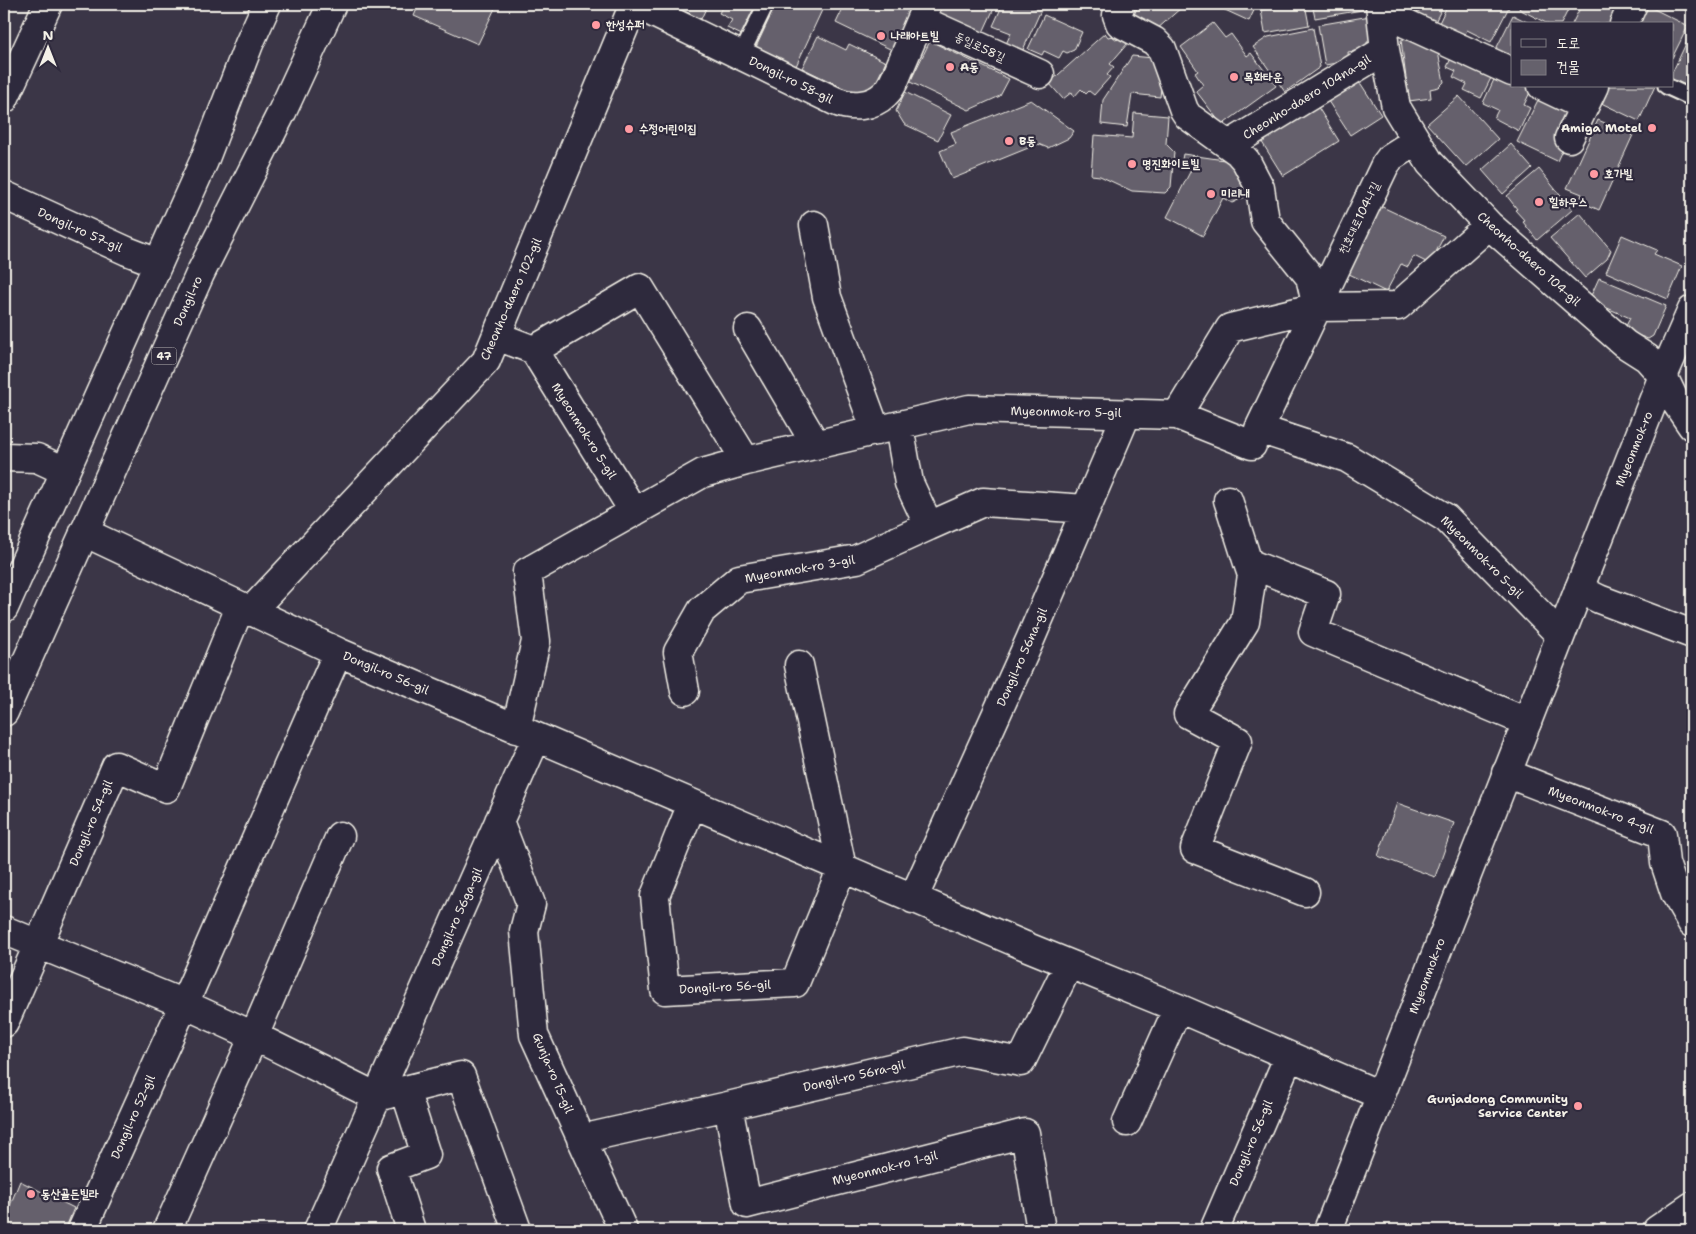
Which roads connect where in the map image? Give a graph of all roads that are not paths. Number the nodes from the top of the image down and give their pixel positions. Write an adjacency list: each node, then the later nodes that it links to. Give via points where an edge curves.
1 (48, 4): 19 (street)
2 (267, 4): 26 (street, via 204,161)
3 (332, 4): 46 (street, Dongil-ro / 47, via 282,112 200,274)
4 (634, 4): 12 (street, Dongil-ro 58-gil); 30 (street, Cheonho-daero 102-gil)
5 (766, 4): 12 (lane)
6 (1121, 4): 22 (street, via 1117,15 1120,23 1162,49 1188,116)
7 (1633, 4): 10 (street)
8 (1381, 8): 11 (street, Cheonho-daero 104-gil); 13 (street, Cheonho-daero 104-gil)
9 (924, 12): 12 (street, Dongil-ro 58-gil, via 891,87 881,98 865,105 843,105); 14 (street, 동일로58길)
10 (1625, 22)
11 (1385, 50): 21 (street, Cheonho-daero 104-gil, via 1396,107); 22 (street, Cheonho-daero 104na-gil)
12 (741, 56)
13 (1511, 72)
14 (1040, 74)
15 (1551, 88): 17 (street)
16 (1670, 88): 18 (lane)
17 (1589, 96): 20 (street)
18 (1692, 98)
19 (4, 99)
20 (1569, 138)
21 (1416, 141): 25 (street, Cheonho-daero 104-gil, via 1430,163); 27 (street, 천호대로104나길, via 1391,157 1385,165)
22 (1229, 145): 27 (street, via 1243,156 1256,181 1269,227 1310,276)
23 (4, 195): 26 (street, Dongil-ro 57-gil, via 127,252)
24 (814, 225): 36 (street, via 827,297)
25 (1489, 225): 27 (street, via 1398,306); 32 (street, Cheonho-daero 104-gil, via 1625,344 1647,358)
26 (158, 262): 41 (street)
27 (1317, 307): 34 (street, via 1230,328); 37 (street, 천호대로104나길)
28 (1692, 310): 32 (street, Myeonmok-ro)
29 (748, 329): 38 (street)
30 (497, 336): 31 (street); 50 (street, Cheonho-daero 102-gil, via 486,361)
31 (534, 350): 40 (street, via 640,288); 44 (street, Myeonmok-ro 5-gil)
32 (1663, 376): 35 (street, Cheonho-daero 104-gil); 48 (street, Myeonmok-ro)
33 (1127, 413): 34 (street, Myeonmok-ro 5-gil); 36 (street, Myeonmok-ro 5-gil, via 969,409); 43 (street, Dongil-ro 56na-gil)
34 (1176, 415): 37 (street, Myeonmok-ro 5-gil)
35 (1692, 426)
36 (888, 428): 38 (street, Myeonmok-ro 5-gil); 45 (street)
37 (1256, 437): 52 (street, Myeonmok-ro 5-gil, via 1347,458 1446,518)
38 (816, 445): 40 (street, Myeonmok-ro 5-gil)
39 (4, 457): 41 (street, via 37,458)
40 (746, 461): 44 (street, Myeonmok-ro 5-gil, via 703,474)
41 (65, 471): 49 (street)
42 (1228, 500): 47 (street)
43 (1086, 509): 45 (street, Myeonmok-ro 3-gil, via 983,502); 65 (street, Dongil-ro 56na-gil)
44 (634, 512): 58 (street, Myeonmok-ro 5-gil, via 527,572 536,642)
45 (929, 526): 55 (street, Myeonmok-ro 3-gil, via 857,559 739,579 702,610 678,652)
46 (84, 532): 50 (street, Dongil-ro 56-gil); 56 (street, Dongil-ro / 47)
47 (1248, 563): 57 (street, via 1326,594 1313,632); 64 (street, via 1252,575 1245,622 1188,714 1238,741 1195,848)
48 (1578, 589): 51 (street); 52 (street, Myeonmok-ro)
49 (4, 608)
50 (245, 609): 53 (street, Dongil-ro 56-gil); 68 (street, Dongil-ro 54-gil, via 166,788 116,766)
51 (1692, 634)
52 (1560, 635): 57 (street, Myeonmok-ro)
53 (338, 652): 58 (street, Dongil-ro 56-gil); 70 (street)
54 (799, 665): 63 (street)
55 (685, 691)
56 (4, 712)
57 (1527, 722): 59 (street, Myeonmok-ro)
58 (526, 733): 60 (street, Dongil-ro 56-gil); 61 (street, Dongil-ro 56ga-gil)
59 (1506, 773): 66 (street, Myeonmok-ro 4-gil, via 1662,834 1665,863 1675,894); 76 (street, Myeonmok-ro)
60 (692, 804): 63 (street, Dongil-ro 56-gil); 63 (street, Dongil-ro 56-gil, via 655,896 665,990 795,983)
61 (499, 821): 77 (street, Dongil-ro 56ga-gil); 80 (street, Gunja-ro 15-gil, via 531,904 524,931 534,1035)
62 (340, 836): 73 (street)
63 (842, 868): 65 (street, Dongil-ro 56-gil)
64 (1305, 892)
65 (913, 899): 69 (street, Dongil-ro 56-gil)
66 (1692, 923)
67 (4, 930): 68 (street)
68 (39, 945): 70 (street); 72 (street)
69 (1069, 964): 71 (street, Dongil-ro 56-gil); 78 (street, Dongil-ro 56ra-gil, via 1021,1062 963,1051)
70 (184, 1004): 73 (street); 82 (street, Dongil-ro 52-gil)
71 (1178, 1008): 74 (street, Dongil-ro 56-gil); 79 (street)
72 (4, 1024)
73 (254, 1036): 77 (street); 83 (street)
74 (1289, 1056): 76 (street, Dongil-ro 56-gil); 89 (street, Dongil-ro 56-gil)
75 (404, 1090): 77 (street); 85 (street, via 426,1155 391,1168); 86 (street, via 461,1076)
76 (1380, 1095): 90 (street, Myeonmok-ro)
77 (377, 1097): 84 (street, Dongil-ro 56ga-gil)
78 (728, 1106): 80 (street, Dongil-ro 56ra-gil); 88 (street, Myeonmok-ro 1-gil, via 746,1204 1025,1133)
79 (1127, 1122)
80 (581, 1139): 87 (street, Gunja-ro 15-gil)
81 (1692, 1206): 91 (street)
82 (82, 1230)
83 (168, 1230)
84 (318, 1230)
85 (411, 1230)
86 (517, 1230)
87 (622, 1230)
88 (1041, 1230)
89 (1214, 1230)
90 (1328, 1230)
91 (1657, 1230)

